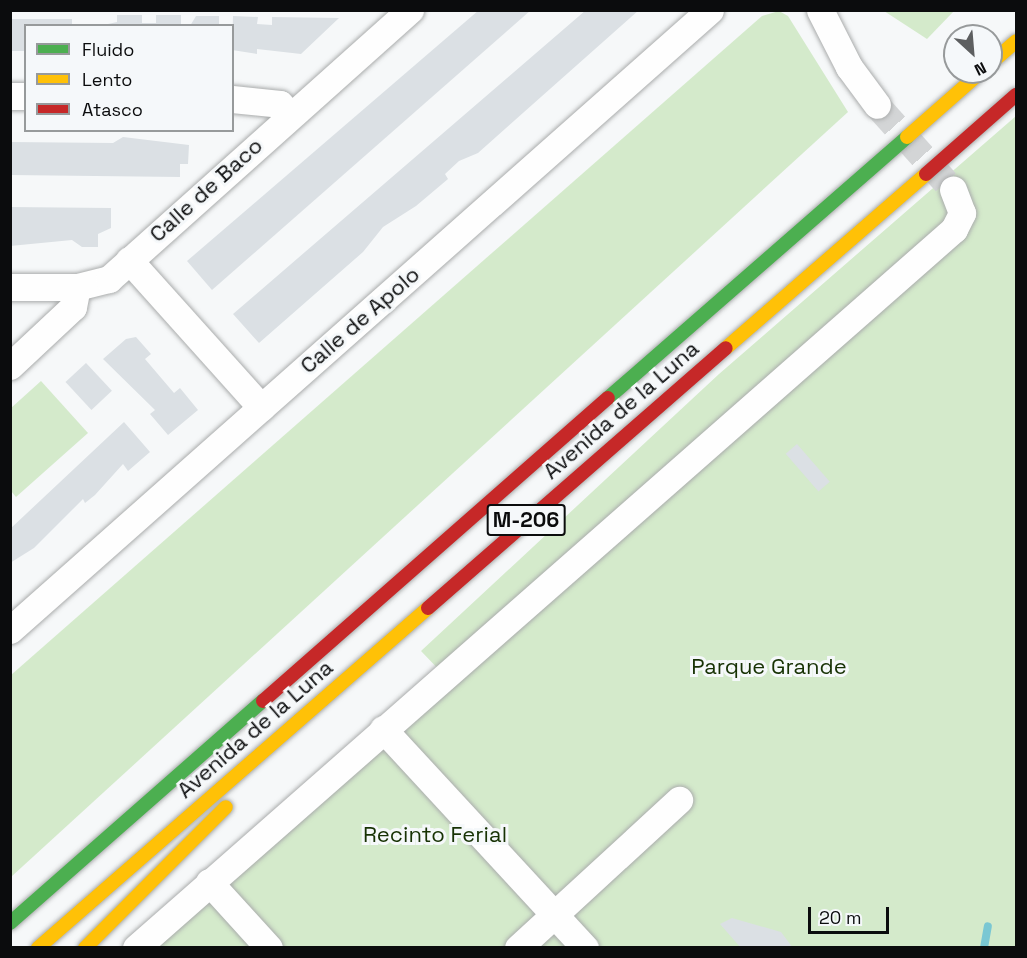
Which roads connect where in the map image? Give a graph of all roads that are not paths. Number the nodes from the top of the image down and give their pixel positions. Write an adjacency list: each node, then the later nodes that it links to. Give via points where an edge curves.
1 (410, 10): 10 (street, Calle de Baco)
2 (710, 10): 16 (street, Calle de Apolo)
3 (820, 10): 9 (street, via 849,67)
4 (1017, 41): 5 (main road)
5 (1003, 53)
6 (967, 84): 18 (main road, Avenida de la Luna / M-206)
7 (1017, 95): 19 (main road, Avenida de la Luna / M-206)
8 (234, 99): 10 (street, via 280,104)
9 (877, 105)
10 (290, 114): 12 (street, Calle de Baco)
11 (953, 190): 20 (street, via 962,213 954,229)
12 (129, 260): 14 (street, Calle de Baco, via 109,279); 16 (street)
13 (10, 287): 14 (street, Calle de Baco)
14 (77, 287): 15 (street, via 73,307)
15 (10, 366)
16 (261, 407): 17 (street, Calle de Apolo)
17 (10, 630)
18 (319, 651): 21 (main road); 25 (main road, Avenida de la Luna / M-206)
19 (343, 680): 26 (main road, Avenida de la Luna / M-206); 27 (main road, via 194,841)
20 (383, 729): 23 (street); 24 (street)
21 (187, 747)
22 (679, 800): 24 (street)
23 (209, 882): 28 (street); 29 (street)
24 (554, 914): 30 (street); 31 (street)
25 (10, 923)
26 (38, 948)
27 (85, 948)
28 (136, 948)
29 (269, 948)
30 (518, 948)
31 (585, 948)

